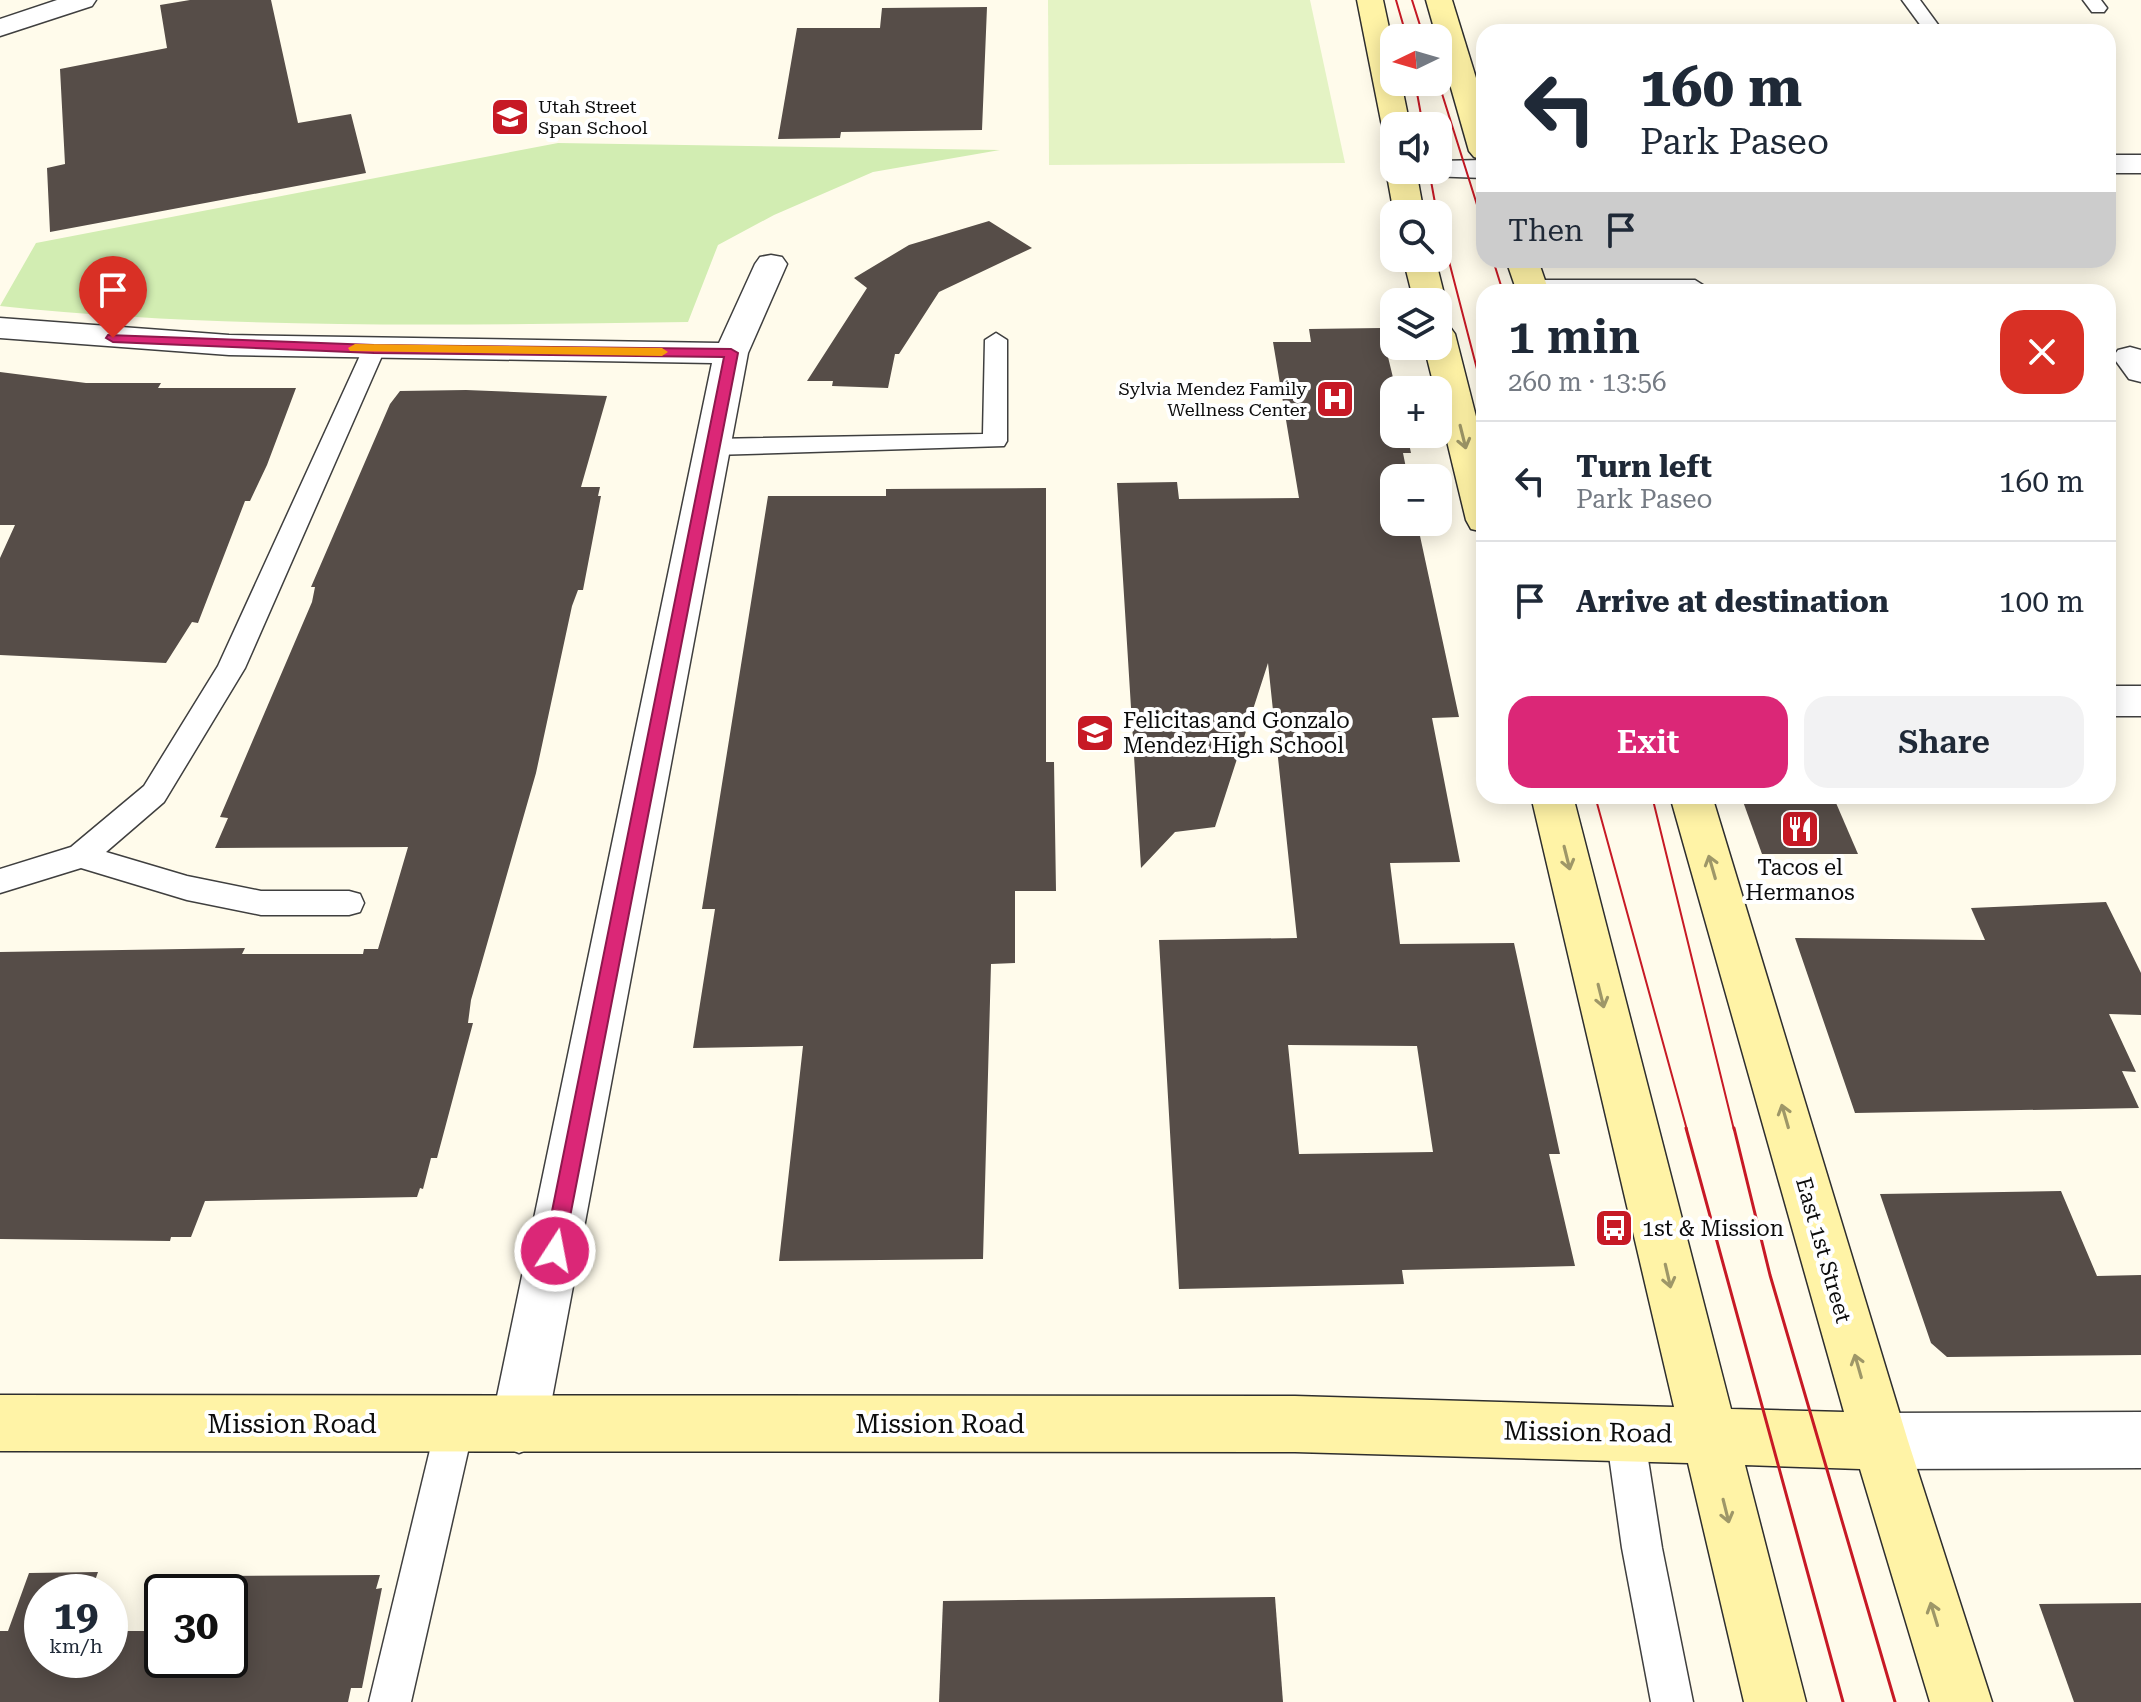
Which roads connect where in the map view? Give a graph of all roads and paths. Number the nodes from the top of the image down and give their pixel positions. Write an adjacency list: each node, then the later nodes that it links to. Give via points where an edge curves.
1 (1370, 0): 7 (main road)
2 (1439, 0): 8 (main road)
3 (1911, 0): 5 (lane)
4 (65, 2): 6 (street)
5 (1929, 24)
6 (0, 28)
7 (1393, 112)
8 (1476, 124)
9 (2116, 164): 10 (street)
10 (2141, 164)
11 (1476, 169): 12 (street)
12 (1452, 170)
13 (771, 264): 19 (street)
14 (1528, 280): 15 (lane)
15 (1623, 284)
16 (0, 328): 18 (street)
17 (996, 340): 21 (lane, via 995,441)
18 (374, 349): 19 (street); 27 (lane, via 231,668 154,794)
19 (731, 353): 21 (street)
20 (1444, 360): 22 (main road, one-way to 22)
21 (713, 447): 32 (street)
22 (1476, 488)
23 (2116, 701): 24 (street)
24 (2141, 701)
25 (1554, 804): 34 (main road, one-way to 34)
26 (1693, 804): 36 (main road, East 1st Street, one-way to 26)
27 (81, 856): 28 (lane); 29 (lane, via 187,888 261,903)
28 (0, 881)
29 (349, 903)
30 (0, 1423): 31 (main road, Mission Road)
31 (455, 1425): 32 (main road, Mission Road); 39 (lane)
32 (519, 1425): 33 (main road, Mission Road, via 1295,1424)
33 (1625, 1434): 34 (main road, Mission Road); 40 (lane)
34 (1707, 1435): 36 (main road, Mission Road); 38 (main road, one-way to 38)
35 (2141, 1440): 36 (street)
36 (1880, 1441): 37 (main road, East 1st Street, one-way to 36)
37 (1959, 1695)
38 (1774, 1698)
39 (390, 1702)
40 (1672, 1702)

